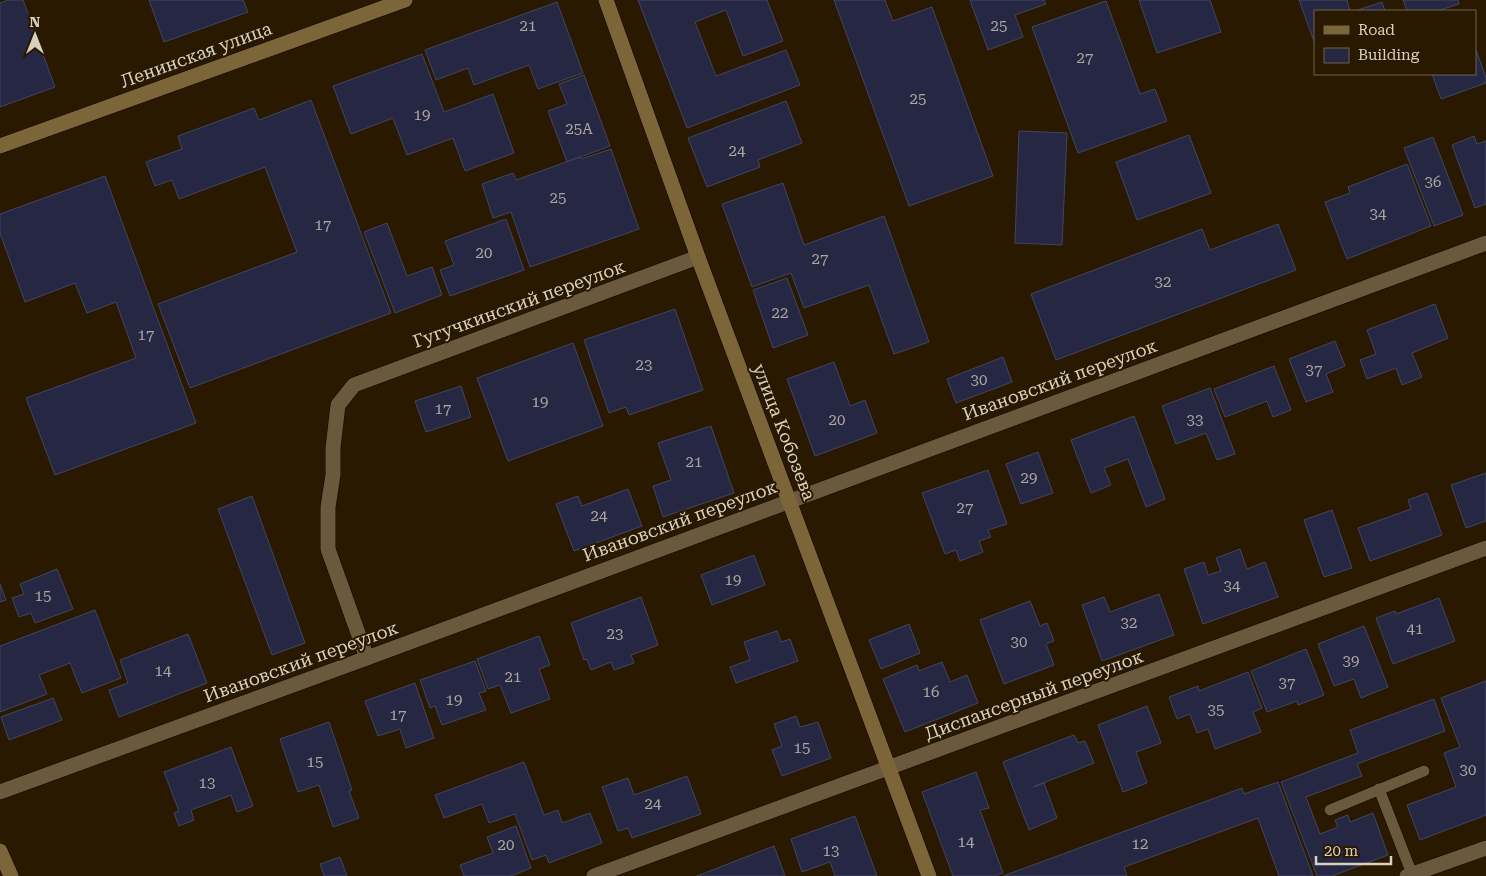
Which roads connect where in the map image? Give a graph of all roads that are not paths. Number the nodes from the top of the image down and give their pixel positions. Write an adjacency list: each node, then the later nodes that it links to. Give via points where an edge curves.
1 (405, 0): 3 (main road, Ленинская улица)
2 (606, 0): 5 (main road, улица Кобозева)
3 (0, 146)
4 (1486, 243): 6 (street, Ивановский переулок)
5 (698, 257): 6 (main road, улица Кобозева); 8 (street, Гугучкинский переулок, via 354,385 338,406 328,507 328,549)
6 (790, 500): 8 (street, Ивановский переулок); 9 (main road, улица Кобозева)
7 (1486, 548): 9 (street, Диспансерный переулок)
8 (367, 658): 12 (street, Ивановский переулок)
9 (890, 768): 18 (street, Диспансерный переулок); 19 (main road, улица Кобозева)
10 (1424, 771): 11 (lane)
11 (1379, 790): 13 (lane); 16 (lane)
12 (0, 792)
13 (1330, 810)
14 (1486, 848): 16 (street)
15 (0, 851): 17 (main road)
16 (1410, 875)
17 (11, 876)
18 (594, 876)
19 (929, 876)

